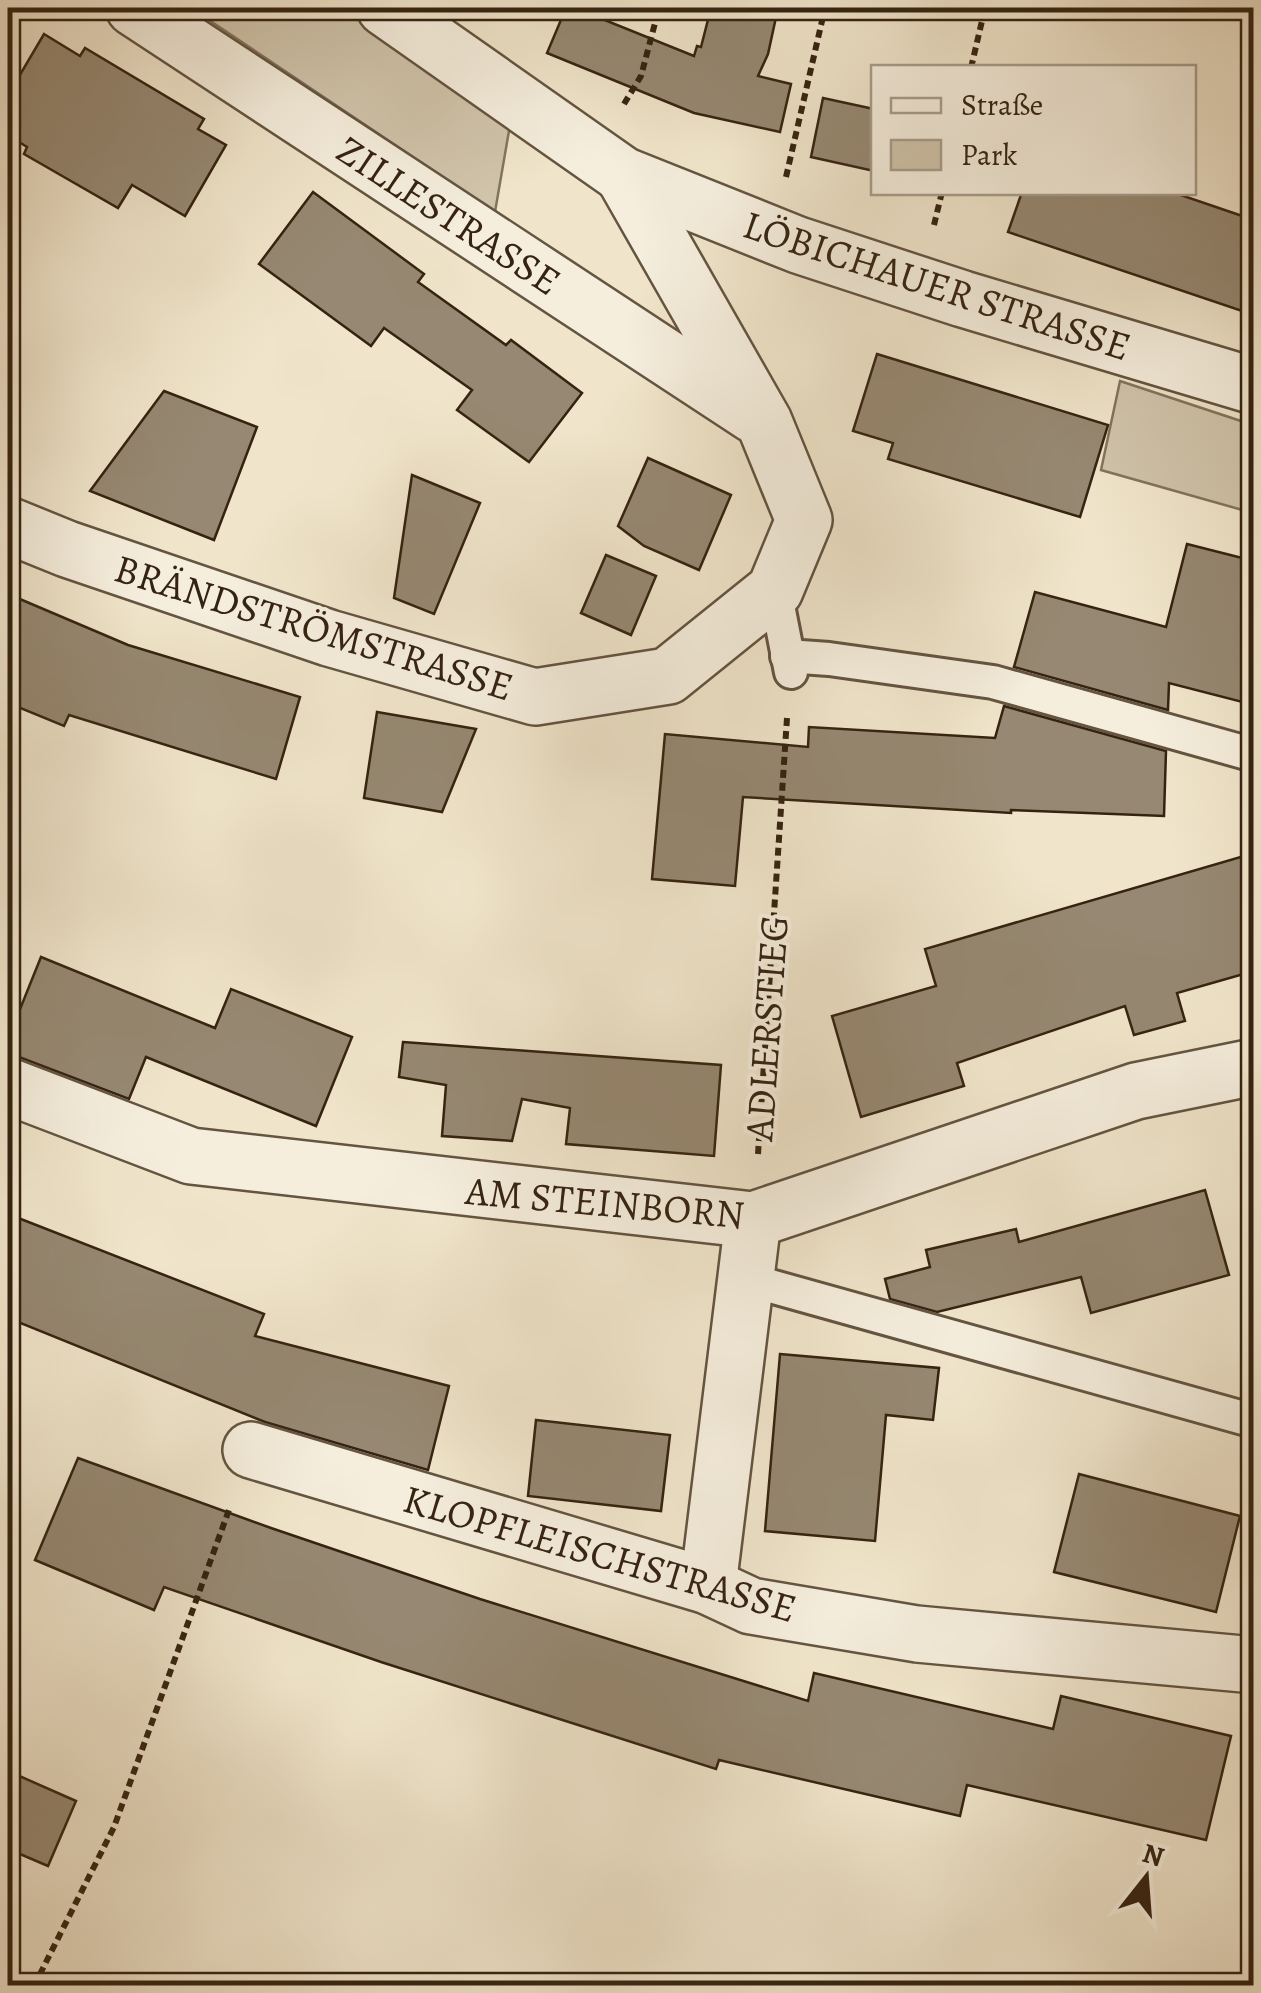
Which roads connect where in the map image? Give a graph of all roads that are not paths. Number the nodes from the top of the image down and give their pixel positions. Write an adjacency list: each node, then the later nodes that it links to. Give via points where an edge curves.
1 (134, 8): 5 (street, ZILLESTRASSE)
2 (384, 8): 3 (street, LÖBICHAUER STRASSE)
3 (609, 165): 4 (street, LÖBICHAUER STRASSE, via 773,235); 5 (street, LÖBICHAUER STRASSE)
4 (1254, 386)
5 (764, 422): 7 (street, LÖBICHAUER STRASSE, via 804,520)
6 (8, 525): 7 (street, BRÄNDSTRÖMSTRASSE, via 330,638 535,697 668,676)
7 (775, 590): 8 (lane, via 789,664 992,682)
8 (1254, 754)
9 (1254, 1066): 11 (street, AM STEINBORN, via 1136,1091)
10 (8, 1086): 11 (street, AM STEINBORN, via 191,1156)
11 (753, 1220): 12 (street)
12 (745, 1279): 13 (lane); 15 (street)
13 (1254, 1421)
14 (250, 1450): 15 (street, KLOPFLEISCHSTRASSE)
15 (708, 1586): 16 (street, KLOPFLEISCHSTRASSE, via 751,1606 916,1634)
16 (1254, 1664)

